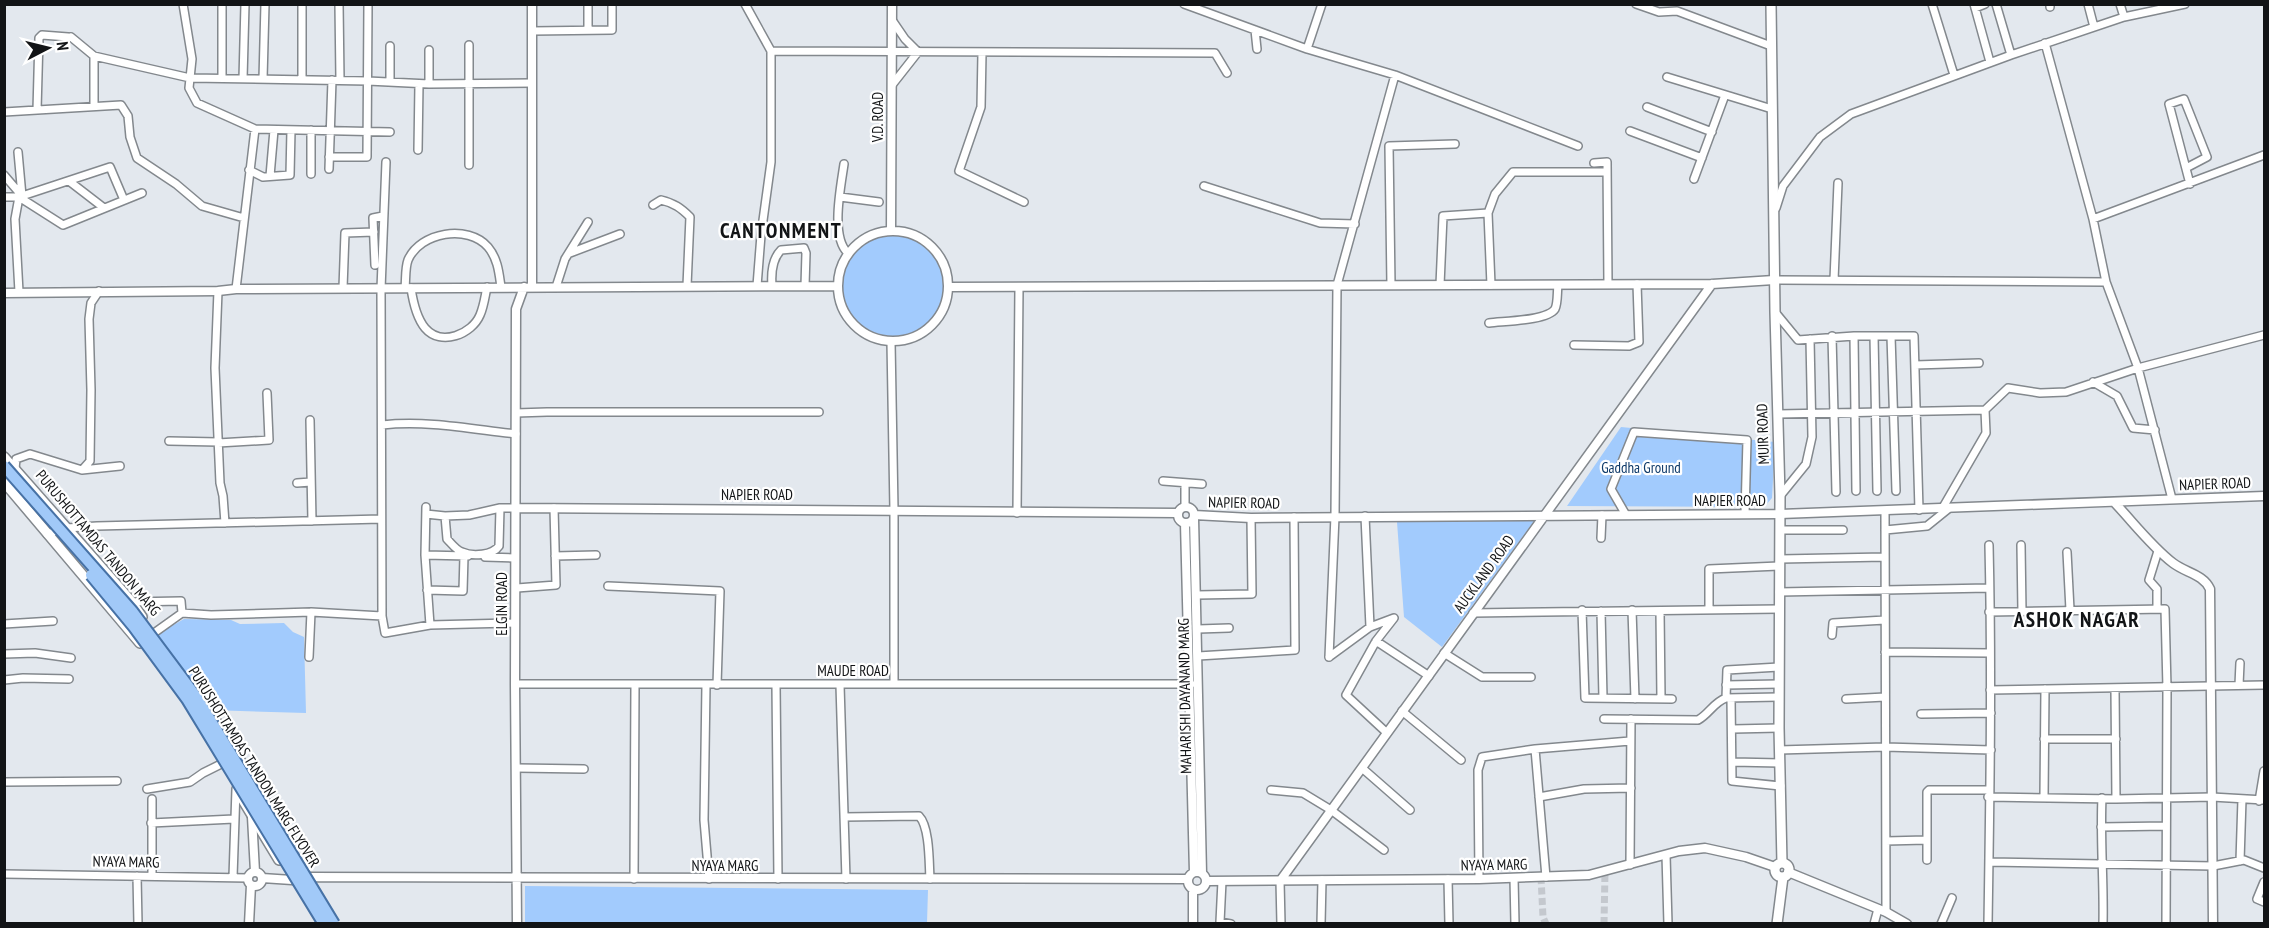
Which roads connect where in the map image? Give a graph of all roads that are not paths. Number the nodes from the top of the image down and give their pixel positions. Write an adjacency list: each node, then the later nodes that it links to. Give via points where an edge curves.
1 (183, 4): 48 (street, via 192,59)
2 (222, 4): 49 (street)
3 (245, 4): 50 (street)
4 (264, 4): 51 (street)
5 (302, 4): 52 (street)
6 (339, 4): 53 (street)
7 (368, 4): 54 (street)
8 (532, 4): 29 (street, ELGIN ROAD)
9 (588, 4): 27 (street)
10 (612, 4): 27 (street, via 612,30)
11 (746, 4): 37 (street)
12 (892, 4): 25 (street, V.D. ROAD)
13 (1184, 4): 28 (street)
14 (1322, 4): 35 (street)
15 (1636, 4): 33 (street, via 1659,12 1677,10)
16 (1771, 4): 33 (main road, MUIR ROAD)
17 (1932, 4): 46 (street)
18 (1985, 4): 23 (street)
19 (1996, 4): 41 (street)
20 (2088, 4): 26 (street)
21 (2120, 4): 24 (street)
22 (2184, 5): 24 (street)
23 (1974, 6): 43 (street)
24 (2124, 17): 26 (street)
25 (892, 20): 38 (street, V.D. ROAD); 39 (street)
26 (2094, 27): 30 (street)
27 (588, 30): 29 (street)
28 (1255, 30): 34 (street); 35 (street)
29 (532, 31): 56 (street, ELGIN ROAD)
30 (2045, 43): 41 (street); 112 (street)
31 (469, 45): 59 (street)
32 (390, 46): 55 (street)
33 (1771, 46): 64 (main road, MUIR ROAD)
34 (1257, 49)
35 (1307, 49): 45 (street)
36 (429, 50): 58 (street)
37 (771, 51): 38 (street); 133 (street, via 771,162)
38 (892, 52): 39 (street); 60 (street, V.D. ROAD)
39 (918, 52): 40 (street); 60 (street)
40 (982, 53): 44 (street, via 1215,53); 105 (street, via 981,107 958,171)
41 (2011, 55): 43 (street)
42 (94, 56): 48 (street); 62 (street); 65 (street, via 70,37 42,35)
43 (1990, 62): 46 (street)
44 (1227, 73)
45 (1395, 75): 77 (street); 114 (street)
46 (1954, 75): 110 (street, via 1851,114 1820,137 1783,186)
47 (1667, 77): 61 (street)
48 (190, 78): 49 (street); 67 (street, via 189,88 197,103)
49 (222, 78): 50 (street)
50 (243, 79): 51 (street)
51 (263, 79): 52 (street)
52 (302, 80): 53 (street)
53 (336, 80): 54 (street); 71 (street)
54 (368, 81): 55 (street); 73 (street)
55 (390, 82): 57 (street)
56 (532, 83): 59 (street); 139 (street, ELGIN ROAD)
57 (418, 84): 58 (street); 78 (street)
58 (429, 84): 59 (street)
59 (470, 84): 86 (street)
60 (892, 85): 115 (street, V.D. ROAD)
61 (1725, 95): 64 (street); 75 (street)
62 (94, 106): 65 (street); 111 (street, via 121,105 128,116 137,158 202,206)
63 (1647, 107): 75 (street)
64 (1772, 109): 110 (main road, MUIR ROAD)
65 (37, 110): 66 (street)
66 (4, 112)
67 (255, 129): 68 (street); 89 (street)
68 (274, 130): 69 (street); 93 (street)
69 (291, 130): 70 (street); 93 (street, via 290,175)
70 (311, 130): 71 (street); 91 (street)
71 (331, 131): 73 (street); 81 (street)
72 (1630, 131): 82 (street)
73 (368, 132): 74 (street); 81 (street, via 367,157)
74 (390, 132)
75 (1712, 132): 82 (street)
76 (1455, 144): 128 (street, via 1389,146)
77 (1578, 146)
78 (418, 150)
79 (18, 152): 100 (street)
80 (2265, 154): 97 (street)
81 (329, 157): 87 (street)
82 (1702, 158): 94 (street)
83 (386, 162): 109 (street)
84 (1594, 163): 90 (street, via 1607,162)
85 (844, 164): 102 (street)
86 (469, 165)
87 (329, 168)
88 (2186, 168): 88 (street, via 2169,104 2184,99 2207,157); 97 (street)
89 (249, 170): 93 (street); 111 (street)
90 (1607, 172): 108 (street, via 1512,172 1495,194); 124 (street)
91 (311, 174)
92 (4, 175): 100 (street)
93 (270, 176)
94 (1694, 179)
95 (69, 181): 100 (street); 103 (street, via 110,167); 107 (street)
96 (1838, 183): 121 (street)
97 (2190, 184): 112 (street)
98 (1204, 186): 114 (street, via 1320,223)
99 (142, 193): 103 (street)
100 (20, 196): 101 (street); 107 (street, via 63,225); 149 (street, via 15,219)
101 (4, 197)
102 (840, 197): 104 (street); 119 (street, via 840,239)
103 (124, 200): 107 (street)
104 (879, 202)
105 (1024, 202)
106 (653, 205): 132 (street, via 661,200 670,202 690,217)
107 (104, 208)
108 (1488, 213): 129 (street, via 1443,216); 130 (street)
109 (383, 216): 116 (street, via 373,218); 146 (street)
110 (1773, 216): 122 (main road, MUIR ROAD)
111 (244, 218): 145 (street)
112 (2093, 219): 123 (street)
113 (588, 222): 118 (street)
114 (1354, 224): 127 (street)
115 (891, 231): 119 (street, via 867,237); 141 (street, via 913,235 932,247 944,265)
116 (374, 232): 120 (street); 143 (street, via 345,233)
117 (620, 234): 118 (street)
118 (570, 253): 140 (street)
119 (848, 254): 136 (street)
120 (375, 265)
121 (1834, 279): 122 (street); 123 (street)
122 (1774, 280): 126 (street); 151 (main road, MUIR ROAD)
123 (2106, 282): 165 (street)
124 (1608, 284): 125 (street); 131 (street)
125 (1637, 284): 126 (street); 161 (street, via 1639,342 1629,346)
126 (1712, 284): 214 (street, AUCKLAND ROAD)
127 (1338, 285): 128 (street); 142 (street); 218 (street)
128 (1391, 285): 129 (street)
129 (1440, 285): 130 (street)
130 (1491, 285): 131 (street)
131 (1558, 285): 152 (street, via 1556,308 1549,314)
132 (687, 286): 133 (street); 140 (street)
133 (757, 286): 134 (street)
134 (772, 286): 135 (street); 135 (street, via 777,253 800,249 806,253)
135 (805, 286): 136 (street)
136 (837, 286): 160 (street, via 847,318 874,339)
137 (487, 287): 138 (street); 144 (street); 144 (street, via 480,316 469,331 442,337 424,327)
138 (501, 287): 139 (street); 144 (street, via 498,267 489,248 475,238 454,234 428,239 412,254 408,262)
139 (528, 287): 140 (street); 176 (street, ELGIN ROAD, via 516,309)
140 (556, 287)
141 (948, 287): 142 (street); 160 (street, via 937,320 908,340)
142 (1019, 287): 210 (street)
143 (344, 288): 145 (street); 146 (street)
144 (408, 288): 146 (street)
145 (236, 289): 148 (street)
146 (381, 289): 179 (street)
147 (99, 291): 148 (street); 149 (street); 187 (street, via 91,303 89,319 90,460)
148 (218, 291): 183 (street)
149 (19, 292): 150 (street)
150 (4, 293)
151 (1775, 312): 159 (street); 177 (main road, MUIR ROAD)
152 (1489, 323)
153 (2265, 335): 165 (street)
154 (1832, 336): 155 (street); 158 (street); 172 (street)
155 (1854, 336): 156 (street); 175 (street)
156 (1874, 336): 157 (street); 173 (street)
157 (1891, 336): 164 (street, via 1914,336); 174 (street)
158 (1810, 339): 159 (street); 162 (street)
159 (1797, 340): 162 (street)
160 (891, 342): 207 (street)
161 (1574, 345)
162 (1810, 360): 171 (street)
163 (1979, 363): 164 (street)
164 (1915, 365): 169 (street)
165 (2138, 368): 166 (street); 180 (street)
166 (2093, 382): 168 (street, via 2066,392 2008,388); 180 (street, via 2117,396 2133,428)
167 (267, 393): 183 (street, via 269,440)
168 (1985, 410): 169 (street); 206 (street, via 1986,433)
169 (1916, 411): 174 (street); 208 (street)
170 (819, 412): 176 (street)
171 (1812, 412): 172 (street); 177 (street); 198 (street, via 1806,464)
172 (1835, 412): 175 (street); 197 (street)
173 (1875, 412): 174 (street); 175 (street); 195 (street)
174 (1894, 412): 196 (street)
175 (1854, 413): 194 (street)
176 (516, 414): 181 (street, ELGIN ROAD)
177 (1778, 414): 198 (main road, MUIR ROAD)
178 (310, 420): 190 (street)
179 (382, 425): 181 (street, via 436,424); 222 (street)
180 (2155, 430): 200 (street)
181 (516, 434): 204 (street, ELGIN ROAD)
182 (168, 441): 183 (street)
183 (218, 443): 225 (street)
184 (4, 457): 186 (main road, PURUSHOTTAMDAS TANDON MARG)
185 (120, 466): 187 (street)
186 (7, 470): 187 (street, via 16,459 30,454); 226 (main road, PURUSHOTTAMDAS TANDON MARG); 408 (main road, PURUSHOTTAMDAS TANDON MARG FLYOVER, bridge, via 187,699); 409 (main road, PURUSHOTTAMDAS TANDON MARG FLYOVER, bridge, via 132,611 197,698)
187 (82, 470)
188 (1163, 481): 192 (street)
189 (4, 482): 230 (main road)
190 (311, 482): 191 (street); 224 (street)
191 (297, 483)
192 (1185, 483): 193 (street); 202 (street)
193 (1202, 484)
194 (1856, 491)
195 (1877, 491)
196 (1896, 491)
197 (1836, 492)
198 (1780, 496): 213 (main road, MUIR ROAD)
199 (2265, 496): 200 (street, NAPIER ROAD)
200 (2172, 499): 201 (street, NAPIER ROAD)
201 (2114, 502): 206 (street, NAPIER ROAD); 234 (street)
202 (1185, 506): 211 (street); 223 (street, via 1192,508)
203 (500, 508): 204 (street); 217 (street); 217 (street, via 500,546 488,554 462,552 453,545 447,539)
204 (516, 508): 205 (street, NAPIER ROAD); 241 (street, ELGIN ROAD)
205 (554, 508): 207 (street, NAPIER ROAD); 239 (street)
206 (1945, 509): 208 (street, NAPIER ROAD); 229 (street, via 1927,526)
207 (894, 510): 210 (street, NAPIER ROAD); 292 (street)
208 (1919, 510): 209 (street, NAPIER ROAD)
209 (1885, 511): 213 (street, NAPIER ROAD); 229 (street)
210 (1017, 513): 211 (street, NAPIER ROAD)
211 (1178, 513): 223 (street, via 1181,521)
212 (1745, 514): 213 (street, NAPIER ROAD); 216 (street, NAPIER ROAD); 216 (street, via 1747,440 1634,432 1611,489)
213 (1780, 514): 227 (main road, MUIR ROAD)
214 (1543, 515): 215 (street, NAPIER ROAD); 219 (street, NAPIER ROAD); 264 (street, AUCKLAND ROAD)
215 (1602, 515): 216 (street, NAPIER ROAD); 231 (street)
216 (1626, 515)
217 (445, 516): 236 (street, via 426,511)
218 (1335, 516): 219 (street, NAPIER ROAD); 220 (street, NAPIER ROAD); 271 (street, via 1329,657)
219 (1365, 516): 271 (street)
220 (1294, 517): 221 (street, NAPIER ROAD); 282 (street, via 1295,650)
221 (1251, 518): 223 (street, NAPIER ROAD); 249 (street, via 1252,594)
222 (381, 519): 224 (street); 265 (street)
223 (1191, 519): 249 (street, MAHARISHI DAYANAND MARG); 293 (street, MAHARISHI DAYANAND MARG)
224 (312, 520): 225 (street)
225 (225, 523): 226 (street)
226 (67, 528): 230 (street); 250 (main road, PURUSHOTTAMDAS TANDON MARG)
227 (1780, 530): 228 (street); 242 (main road, MUIR ROAD)
228 (1843, 530)
229 (1885, 530): 240 (street)
230 (47, 534): 251 (main road)
231 (1601, 538)
232 (1989, 545): 245 (street)
233 (2021, 545): 262 (street)
234 (2158, 551): 254 (street, via 2149,580 2157,589); 302 (street, via 2206,580 2210,589)
235 (2067, 552): 257 (street)
236 (426, 555): 238 (street); 246 (street)
237 (596, 555): 239 (street)
238 (464, 556): 241 (street); 246 (street, via 463,591)
239 (555, 556): 244 (street, via 556,585)
240 (1885, 557): 242 (street); 247 (street)
241 (515, 558): 244 (street, ELGIN ROAD)
242 (1779, 562): 248 (main road, MUIR ROAD); 252 (street, via 1709,569)
243 (608, 586): 298 (street, via 720,591)
244 (517, 588): 268 (street, ELGIN ROAD)
245 (1989, 588): 247 (street); 261 (street)
246 (427, 590): 270 (street)
247 (1885, 591): 248 (street); 266 (street)
248 (1779, 592): 253 (main road, MUIR ROAD)
249 (1197, 595): 273 (street, MAHARISHI DAYANAND MARG)
250 (131, 601): 251 (street); 263 (street, via 181,601); 274 (main road, PURUSHOTTAMDAS TANDON MARG)
251 (111, 609): 277 (main road)
252 (1709, 609): 253 (street); 259 (street)
253 (1779, 609): 286 (main road, MUIR ROAD)
254 (2157, 609): 257 (street); 304 (street, via 2165,609)
255 (1582, 610): 258 (street); 264 (street); 309 (street, via 1585,698)
256 (1632, 610): 258 (street); 259 (street); 313 (street)
257 (2070, 610): 262 (street)
258 (1601, 611): 309 (street)
259 (1660, 611): 310 (street)
260 (311, 612): 263 (street); 265 (street); 284 (street)
261 (1989, 612): 262 (street); 280 (street)
262 (2022, 612)
263 (182, 613): 274 (street)
264 (1473, 613): 279 (street, AUCKLAND ROAD)
265 (382, 616): 270 (street, via 385,633)
266 (1885, 620): 275 (street, via 1833,623); 278 (street)
267 (53, 621): 269 (street)
268 (515, 623): 270 (street); 291 (street, ELGIN ROAD)
269 (4, 624)
270 (430, 625)
271 (1370, 627): 276 (street, via 1394,618)
272 (1229, 628): 273 (street)
273 (1198, 629): 282 (street, MAHARISHI DAYANAND MARG)
274 (154, 633): 277 (street); 383 (main road, PURUSHOTTAMDAS TANDON MARG, via 204,699)
275 (1832, 635)
276 (1376, 641): 287 (street); 323 (street, via 1347,695)
277 (141, 644): 334 (main road, via 186,704)
278 (1885, 652): 280 (street); 312 (street)
279 (1444, 653): 287 (street, AUCKLAND ROAD); 288 (street, via 1482,677)
280 (1990, 653): 307 (street)
281 (4, 654): 283 (street)
282 (1198, 656): 381 (street, MAHARISHI DAYANAND MARG)
283 (71, 657)
284 (309, 657)
285 (2240, 663): 303 (street)
286 (1779, 668): 294 (street, via 1727,670); 295 (main road, MUIR ROAD)
287 (1429, 676): 316 (street, AUCKLAND ROAD)
288 (1531, 676)
289 (69, 679): 290 (street)
290 (4, 680)
291 (515, 684): 296 (street, MAUDE ROAD); 335 (street, ELGIN ROAD)
292 (894, 684): 293 (street, MAUDE ROAD); 300 (street, MAUDE ROAD)
293 (1191, 684): 381 (street, MAHARISHI DAYANAND MARG)
294 (1726, 684): 295 (street); 311 (street)
295 (1779, 684): 308 (main road, MUIR ROAD)
296 (635, 685): 297 (street, MAUDE ROAD); 387 (street)
297 (706, 685): 298 (street, MAUDE ROAD); 388 (street, via 704,820)
298 (717, 685): 299 (street, MAUDE ROAD)
299 (776, 685): 300 (street, MAUDE ROAD); 389 (street)
300 (840, 685): 358 (street)
301 (2265, 685): 303 (street)
302 (2211, 686): 303 (street); 304 (street); 349 (street)
303 (2239, 686)
304 (2167, 688): 306 (street); 351 (street)
305 (2045, 689): 306 (street); 307 (street); 324 (street)
306 (2115, 689): 325 (street)
307 (1990, 690): 317 (street)
308 (1779, 697): 311 (street); 321 (main road, MUIR ROAD)
309 (1603, 698): 313 (street)
310 (1661, 698): 313 (street); 314 (street)
311 (1729, 698): 320 (street, via 1719,700 1698,720); 322 (street)
312 (1885, 698): 315 (street); 327 (street)
313 (1635, 699)
314 (1672, 699)
315 (1846, 699)
316 (1402, 711): 323 (street, AUCKLAND ROAD); 331 (street)
317 (1991, 713): 318 (street); 330 (street)
318 (1921, 714)
319 (1605, 718): 320 (street)
320 (1631, 719): 326 (street)
321 (1779, 728): 322 (street); 329 (main road, MUIR ROAD)
322 (1732, 729): 332 (street)
323 (1387, 733): 336 (street, AUCKLAND ROAD)
324 (2044, 739): 325 (street); 347 (street)
325 (2116, 739): 353 (street)
326 (1630, 741): 328 (street); 342 (street)
327 (1885, 747): 329 (street); 330 (street); 365 (street)
328 (1535, 749): 348 (street); 393 (street, via 1488,755 1480,761)
329 (1779, 750): 333 (main road, MUIR ROAD)
330 (1991, 750): 346 (street)
331 (1461, 760)
332 (1734, 762): 333 (street); 341 (street, via 1732,781)
333 (1780, 763): 341 (main road, MUIR ROAD)
334 (221, 764): 343 (street, via 190,782); 344 (main road)
335 (517, 768): 337 (street); 385 (street, ELGIN ROAD)
336 (1362, 768): 356 (street, AUCKLAND ROAD); 357 (street)
337 (584, 769)
338 (2265, 771): 355 (street)
339 (117, 780): 340 (street)
340 (4, 782)
341 (1780, 786): 371 (main road, MUIR ROAD)
342 (1631, 788): 348 (street, via 1584,789); 374 (street)
343 (147, 789)
344 (236, 789): 359 (main road); 360 (street)
345 (1271, 790): 356 (street, via 1303,794)
346 (1988, 793): 347 (street); 364 (street, via 1929,790); 370 (street)
347 (2044, 796): 350 (street)
348 (1539, 797): 384 (street)
349 (2212, 797): 351 (street); 354 (street); 375 (street)
350 (2102, 798): 353 (street); 363 (street)
351 (2165, 798): 353 (street); 362 (street)
352 (152, 799): 361 (street)
353 (2116, 799)
354 (2242, 799): 355 (street); 369 (street)
355 (2262, 800)
356 (1331, 810): 366 (street); 398 (street, AUCKLAND ROAD)
357 (1410, 810)
358 (844, 816): 390 (street); 391 (street, via 922,818)
359 (252, 817): 394 (street); 395 (main road)
360 (234, 819): 361 (street); 382 (street)
361 (151, 823): 380 (street)
362 (2166, 826): 363 (street); 373 (street)
363 (2101, 828): 372 (street)
364 (1926, 840): 365 (street); 368 (street)
365 (1886, 841): 403 (street)
366 (1384, 850)
367 (1666, 855): 371 (street, NYAYA MARG, via 1705,848); 374 (street, NYAYA MARG); 418 (street)
368 (1927, 860)
369 (2240, 861): 375 (street); 376 (street)
370 (1989, 862): 372 (street); 423 (street)
371 (1778, 865): 378 (main road, via 1788,867)
372 (2104, 865): 373 (street); 424 (street)
373 (2166, 865): 375 (street); 425 (street)
374 (1630, 866): 384 (street, NYAYA MARG, via 1589,875)
375 (2213, 866): 426 (street)
376 (2265, 868)
377 (4, 874): 379 (street, NYAYA MARG)
378 (1786, 875): 403 (street); 419 (main road)
379 (137, 876): 380 (street, NYAYA MARG); 404 (street)
380 (152, 876): 382 (street, NYAYA MARG)
381 (1198, 876): 391 (street, NYAYA MARG); 397 (street, NYAYA MARG); 400 (street, via 1190,887); 400 (street, via 1201,890)
382 (233, 877): 394 (street, NYAYA MARG)
383 (310, 877): 385 (street, NYAYA MARG); 395 (street, NYAYA MARG); 410 (main road, PURUSHOTTAMDAS TANDON MARG)
384 (1545, 877): 386 (street, NYAYA MARG)
385 (516, 878): 387 (street, NYAYA MARG); 411 (street, ELGIN ROAD)
386 (1514, 878): 393 (street, NYAYA MARG); 417 (street)
387 (634, 879): 388 (street, NYAYA MARG)
388 (709, 879): 389 (street, NYAYA MARG)
389 (778, 879): 390 (street, NYAYA MARG)
390 (846, 879): 391 (street, NYAYA MARG)
391 (930, 879)
392 (1449, 879): 393 (street, NYAYA MARG); 396 (street, NYAYA MARG); 416 (street)
393 (1479, 879)
394 (252, 880): 395 (street, NYAYA MARG, via 260,873 262,878); 405 (street); 406 (street)
395 (292, 880): 407 (main road)
396 (1322, 880): 398 (street, NYAYA MARG); 415 (street)
397 (1222, 881): 398 (street, NYAYA MARG); 413 (street, via 1220,922)
398 (1280, 882): 414 (street)
399 (2265, 882): 402 (street, via 2257,899)
400 (1193, 890): 412 (street)
401 (1952, 898): 422 (street)
402 (2265, 902)
403 (1882, 910): 420 (street); 421 (street)
404 (138, 924)
405 (249, 924)
406 (255, 924)
407 (318, 924)
408 (324, 924)
409 (334, 924)
410 (339, 924)
411 (517, 924)
412 (1193, 924)
413 (1231, 924)
414 (1281, 924)
415 (1321, 924)
416 (1449, 924)
417 (1515, 924)
418 (1668, 924)
419 (1777, 924)
420 (1874, 924)
421 (1907, 924)
422 (1941, 924)
423 (1988, 924)
424 (2103, 924)
425 (2166, 924)
426 (2213, 924)

